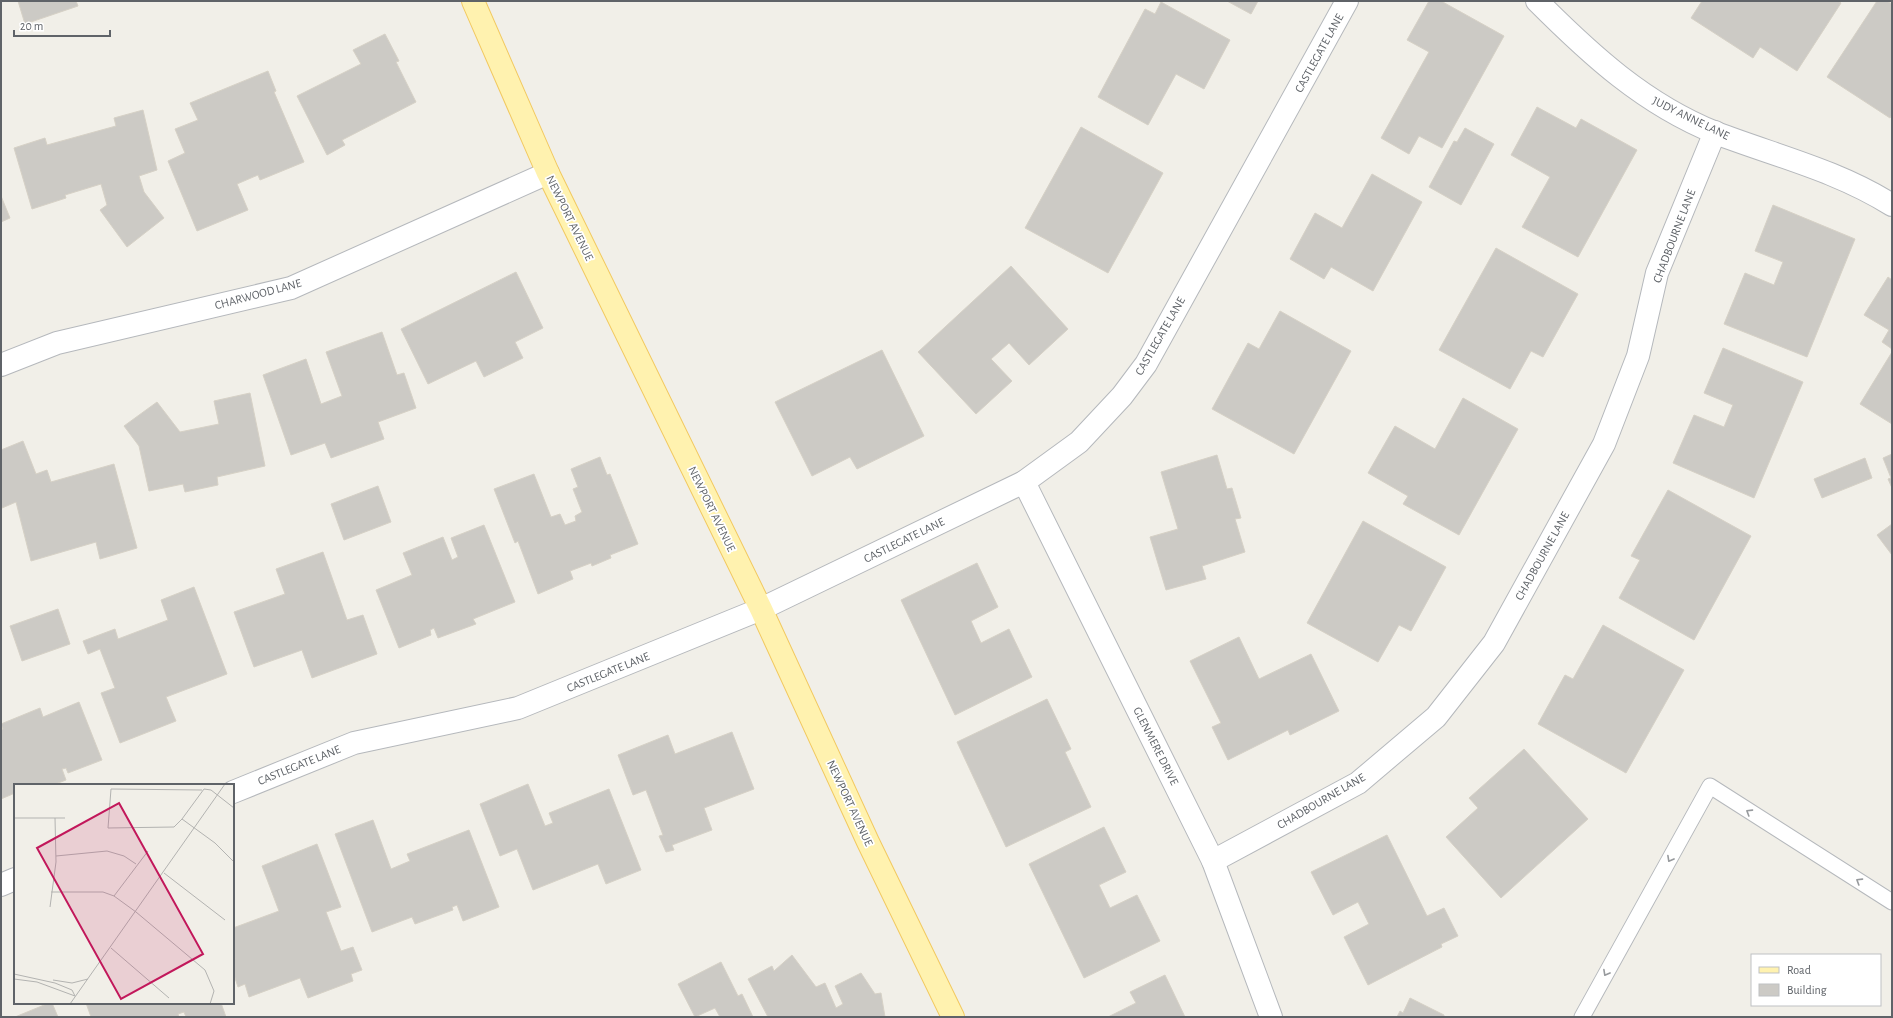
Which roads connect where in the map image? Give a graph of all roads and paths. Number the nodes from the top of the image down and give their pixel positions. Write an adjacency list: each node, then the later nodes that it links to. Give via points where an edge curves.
1 (473, 1): 5 (main road, NEWPORT AVENUE)
2 (1347, 1): 8 (street, CASTLEGATE LANE, via 1146,364 1122,396 1079,442)
3 (1537, 1): 4 (street, JUDY ANNE LANE, via 1582,46 1617,76 1657,104)
4 (1715, 132): 6 (street, JUDY ANNE LANE, via 1789,157 1859,186); 11 (street, CHADBOURNE LANE, via 1658,273 1638,356 1604,444 1494,643 1436,718 1358,783)
5 (548, 172): 7 (street, CHARWOOD LANE, via 292,288 57,344); 9 (main road, NEWPORT AVENUE)
6 (1892, 205)
7 (1, 365)
8 (1024, 482): 9 (street, CASTLEGATE LANE); 11 (street, GLENMERE DRIVE)
9 (761, 609): 10 (street, CASTLEGATE LANE, via 518,708 354,743); 15 (main road, NEWPORT AVENUE, via 868,842)
10 (234, 792)
11 (1213, 861): 16 (street, GLENMERE DRIVE)
12 (14, 879): 13 (street)
13 (1, 885)
14 (1892, 902): 17 (lane, one-way to 17, via 1710,786)
15 (954, 1017)
16 (1271, 1017)
17 (1582, 1017)

